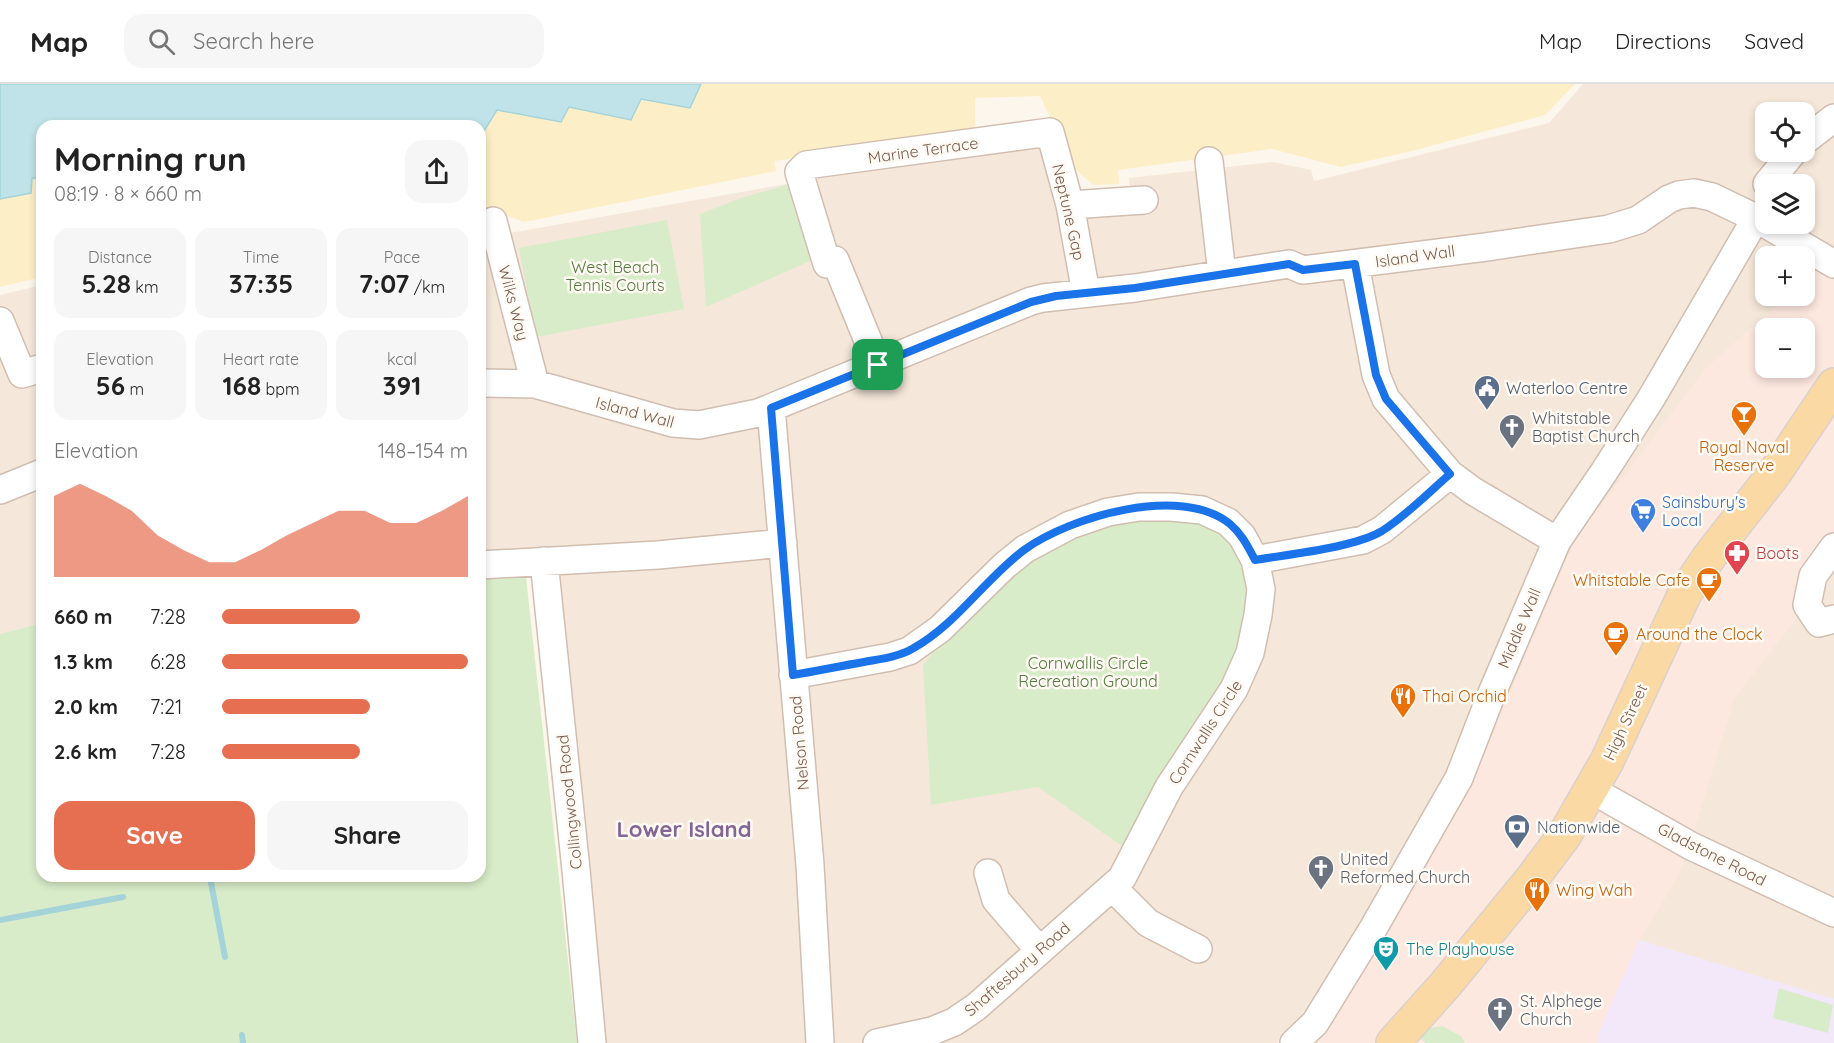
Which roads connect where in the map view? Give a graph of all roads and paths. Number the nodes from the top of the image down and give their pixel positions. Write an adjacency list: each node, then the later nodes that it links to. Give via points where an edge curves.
1 (1834, 118): 3 (street)
2 (1050, 132): 8 (street, Neptune Gap); 18 (street, Marine Terrace, via 806,165 799,172 827,264 835,260)
3 (1815, 133)
4 (1209, 161): 15 (street)
5 (1785, 162): 6 (street, Middle Wall)
6 (1775, 174)
7 (1144, 200): 8 (street)
8 (1070, 205): 16 (street, Neptune Gap)
9 (1755, 218): 13 (street, Island Wall, via 1712,197 1694,193 1679,195 1638,220 1609,229)
10 (493, 221): 21 (street, Wilks Way)
11 (1755, 224): 27 (street, Middle Wall, via 1652,397)
12 (1783, 234): 14 (street, Island Wall)
13 (1355, 264): 15 (street, Island Wall, via 1303,270 1289,264); 25 (street, via 1376,375 1386,399)
14 (1834, 264)
15 (1222, 274): 16 (street, Island Wall)
16 (1086, 293): 18 (street, Island Wall, via 1031,302)
17 (0, 321): 19 (street, via 22,374)
18 (878, 365): 23 (street, Island Wall)
19 (36, 370)
20 (486, 383): 21 (street, Island Wall)
21 (535, 384): 23 (street, Island Wall, via 673,423 699,425)
22 (1834, 385): 35 (main road, High Street, via 1774,474 1685,593)
23 (771, 408): 28 (street, Nelson Road)
24 (36, 474): 26 (street)
25 (1450, 474): 27 (street); 30 (street, via 1382,530 1363,540)
26 (4, 477)
27 (1557, 541): 44 (street, Middle Wall, via 1459,778 1315,1023)
28 (783, 543): 31 (street); 34 (street, Nelson Road)
29 (1834, 547): 33 (street, via 1813,576 1807,605 1819,623)
30 (1255, 560): 34 (street, Cornwallis Circle, via 1242,536 1228,522 1202,510 1150,507 1108,512 1070,525 1025,549 940,629 909,651); 37 (street, Cornwallis Circle, via 1261,589 1244,670 1157,807 1122,878)
31 (544, 561): 32 (street); 41 (street, Collingwood Road)
32 (486, 565)
33 (1834, 619)
34 (793, 675): 42 (street, Nelson Road, via 810,865)
35 (1592, 790): 38 (street, Gladstone Road, via 1691,846); 45 (main road, High Street, via 1531,880)
36 (988, 873): 40 (street, via 996,900)
37 (1112, 886): 39 (street, via 1148,922); 40 (street, Shaftesbury Road)
38 (1834, 913)
39 (1198, 949)
40 (1039, 950): 43 (street, Shaftesbury Road, via 954,1022)
41 (591, 1043)
42 (820, 1043)
43 (877, 1043)
44 (1294, 1043)
45 (1394, 1043)

